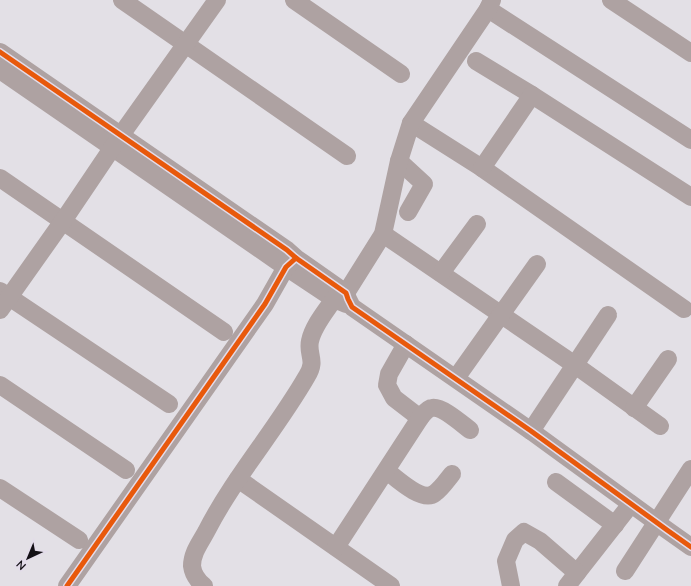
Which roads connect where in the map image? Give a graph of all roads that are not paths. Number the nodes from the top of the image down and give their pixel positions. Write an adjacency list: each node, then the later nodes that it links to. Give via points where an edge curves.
1 (122, 0): 6 (street)
2 (217, 0): 6 (street)
3 (294, 0): 11 (street)
4 (611, 0): 8 (street)
5 (490, 4): 13 (street); 14 (street)
6 (186, 44): 15 (street); 16 (street)
7 (0, 52): 15 (street)
8 (691, 53)
9 (476, 61): 12 (street)
10 (0, 70): 15 (street)
11 (401, 74)
12 (532, 95): 18 (street); 20 (street)
13 (411, 124): 17 (street); 18 (street)
14 (691, 140)
15 (117, 142): 22 (street); 25 (street)
16 (347, 156)
17 (399, 161): 21 (street, via 424,184); 24 (street)
18 (482, 168): 30 (street)
19 (0, 178): 22 (street)
20 (691, 197)
21 (408, 212)
22 (63, 221): 29 (street); 33 (street)
23 (477, 224): 27 (street)
24 (383, 234): 27 (street); 28 (street)
25 (291, 263): 28 (street); 60 (street)
26 (537, 264): 31 (street)
27 (441, 274): 31 (street)
28 (343, 297): 34 (street); 49 (street, via 315,329 310,341 313,361 308,375)
29 (3, 299): 39 (street)
30 (684, 309)
31 (501, 314): 36 (street); 37 (street)
32 (608, 315): 36 (street)
33 (224, 332)
34 (406, 344): 37 (street); 41 (street, via 389,374 386,385 394,398)
35 (668, 359): 40 (street)
36 (575, 365): 40 (street); 44 (street)
37 (456, 378): 44 (street)
38 (0, 385): 46 (street)
39 (169, 404)
40 (634, 408): 42 (street)
41 (420, 418): 43 (street, via 432,408 440,409); 47 (street)
42 (660, 426)
43 (470, 430)
44 (531, 431): 52 (street)
45 (691, 469): 53 (street)
46 (126, 470)
47 (387, 471): 48 (street, via 420,494 429,496 435,494); 57 (street)
48 (452, 474)
49 (238, 479): 57 (street); 61 (street, via 218,508 195,553 192,567 196,579)
50 (556, 482): 54 (street)
51 (0, 488): 55 (street)
52 (631, 504): 53 (street); 54 (street)
53 (656, 522): 56 (street); 58 (street)
54 (615, 525): 59 (street)
55 (79, 540)
56 (691, 547)
57 (336, 548): 62 (street)
58 (625, 571)
59 (572, 579): 63 (street, via 540,541 524,532 515,540 506,561)
60 (67, 586)
61 (203, 586)
62 (391, 586)
63 (511, 586)

